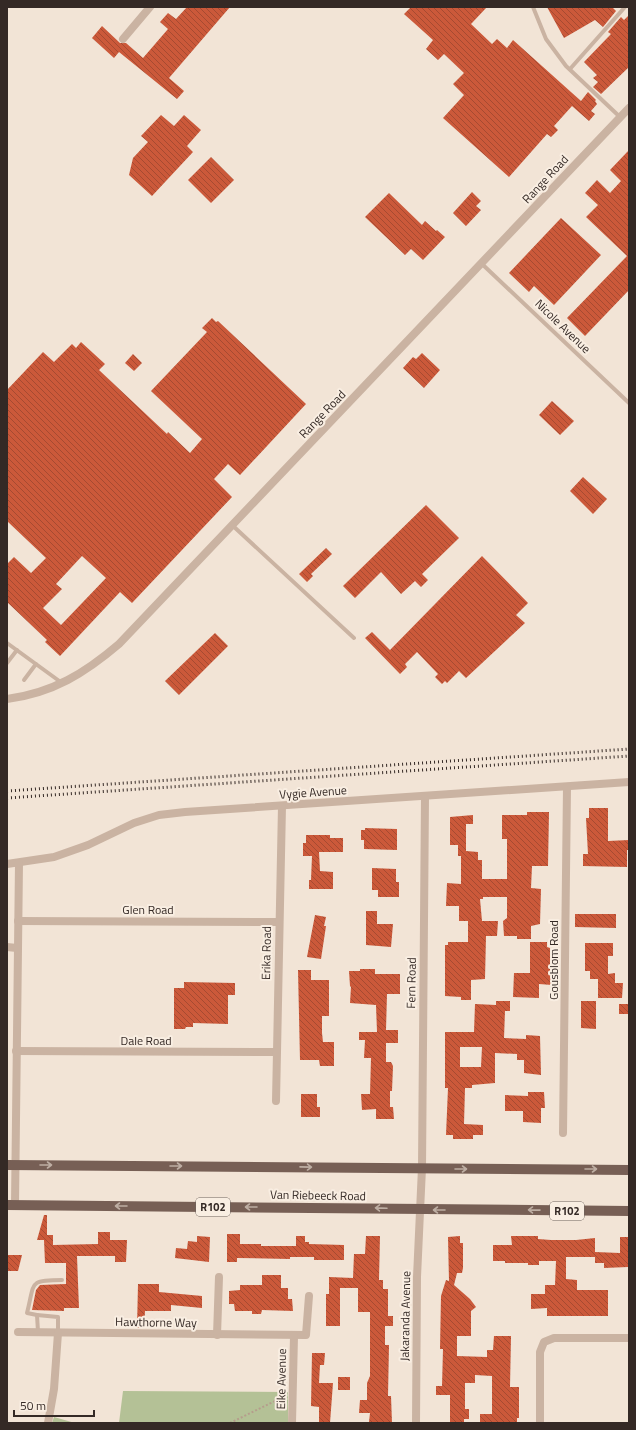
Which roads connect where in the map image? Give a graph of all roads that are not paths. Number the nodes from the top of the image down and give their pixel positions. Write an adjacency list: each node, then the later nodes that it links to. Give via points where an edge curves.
1 (150, 7): 4 (street)
2 (533, 7): 5 (lane, via 546,39)
3 (625, 7): 5 (lane)
4 (122, 39)
5 (570, 69): 7 (lane)
6 (629, 108): 7 (street, Range Road)
7 (620, 117): 8 (street, Range Road)
8 (482, 264): 9 (lane, Nicole Avenue); 10 (street, Range Road)
9 (629, 403)
10 (232, 525): 11 (lane); 17 (street, Range Road, via 119,644 94,666)
11 (354, 638)
12 (7, 643): 13 (lane)
13 (17, 650): 14 (lane); 15 (lane)
14 (7, 663)
15 (36, 664): 16 (lane); 17 (lane)
16 (24, 680)
17 (62, 683): 18 (street, Range Road, via 30,695)
18 (7, 699)
19 (629, 782): 20 (street, Vygie Avenue)
20 (567, 787): 21 (street, Vygie Avenue); 32 (street, Gousblom Road)
21 (425, 797): 22 (street, Vygie Avenue); 34 (street, Fern Road)
22 (282, 806): 23 (street, Vygie Avenue, via 159,815 54,857); 26 (street, Erika Road)
23 (19, 863): 24 (street, Vygie Avenue); 25 (street)
24 (7, 864)
25 (18, 921): 26 (street, Glen Road); 28 (street)
26 (278, 922): 30 (street, Erika Road)
27 (7, 947): 28 (street)
28 (17, 948): 29 (street)
29 (16, 1051): 30 (street, Dale Road); 33 (street)
30 (276, 1052): 31 (street, Erika Road)
31 (276, 1101)
32 (563, 1133)
33 (11, 1165): 34 (main road, one-way to 34); 36 (street)
34 (422, 1168): 35 (main road, one-way to 35); 37 (street, Fern Road)
35 (629, 1170)
36 (11, 1205): 37 (main road, Van Riebeeck Road / R102, one-way to 36)
37 (420, 1210): 38 (main road, Van Riebeeck Road / R102, one-way to 37); 51 (street, Jakaranda Avenue)
38 (629, 1211)
39 (219, 1277): 46 (street)
40 (62, 1280): 42 (lane, via 40,1280 34,1284 27,1314)
41 (308, 1296): 47 (street, via 306,1334)
42 (37, 1315): 44 (lane); 45 (lane, via 57,1316)
43 (18, 1332): 44 (street, Hawthorne Way)
44 (38, 1332): 45 (street, Hawthorne Way)
45 (58, 1333): 46 (street, Hawthorne Way); 49 (street, via 54,1389)
46 (217, 1335): 47 (street, Hawthorne Way)
47 (294, 1336): 50 (street, Eike Avenue)
48 (629, 1338): 52 (street, via 554,1338 544,1342 540,1352)
49 (48, 1423)
50 (292, 1423)
51 (416, 1423)
52 (540, 1423)

